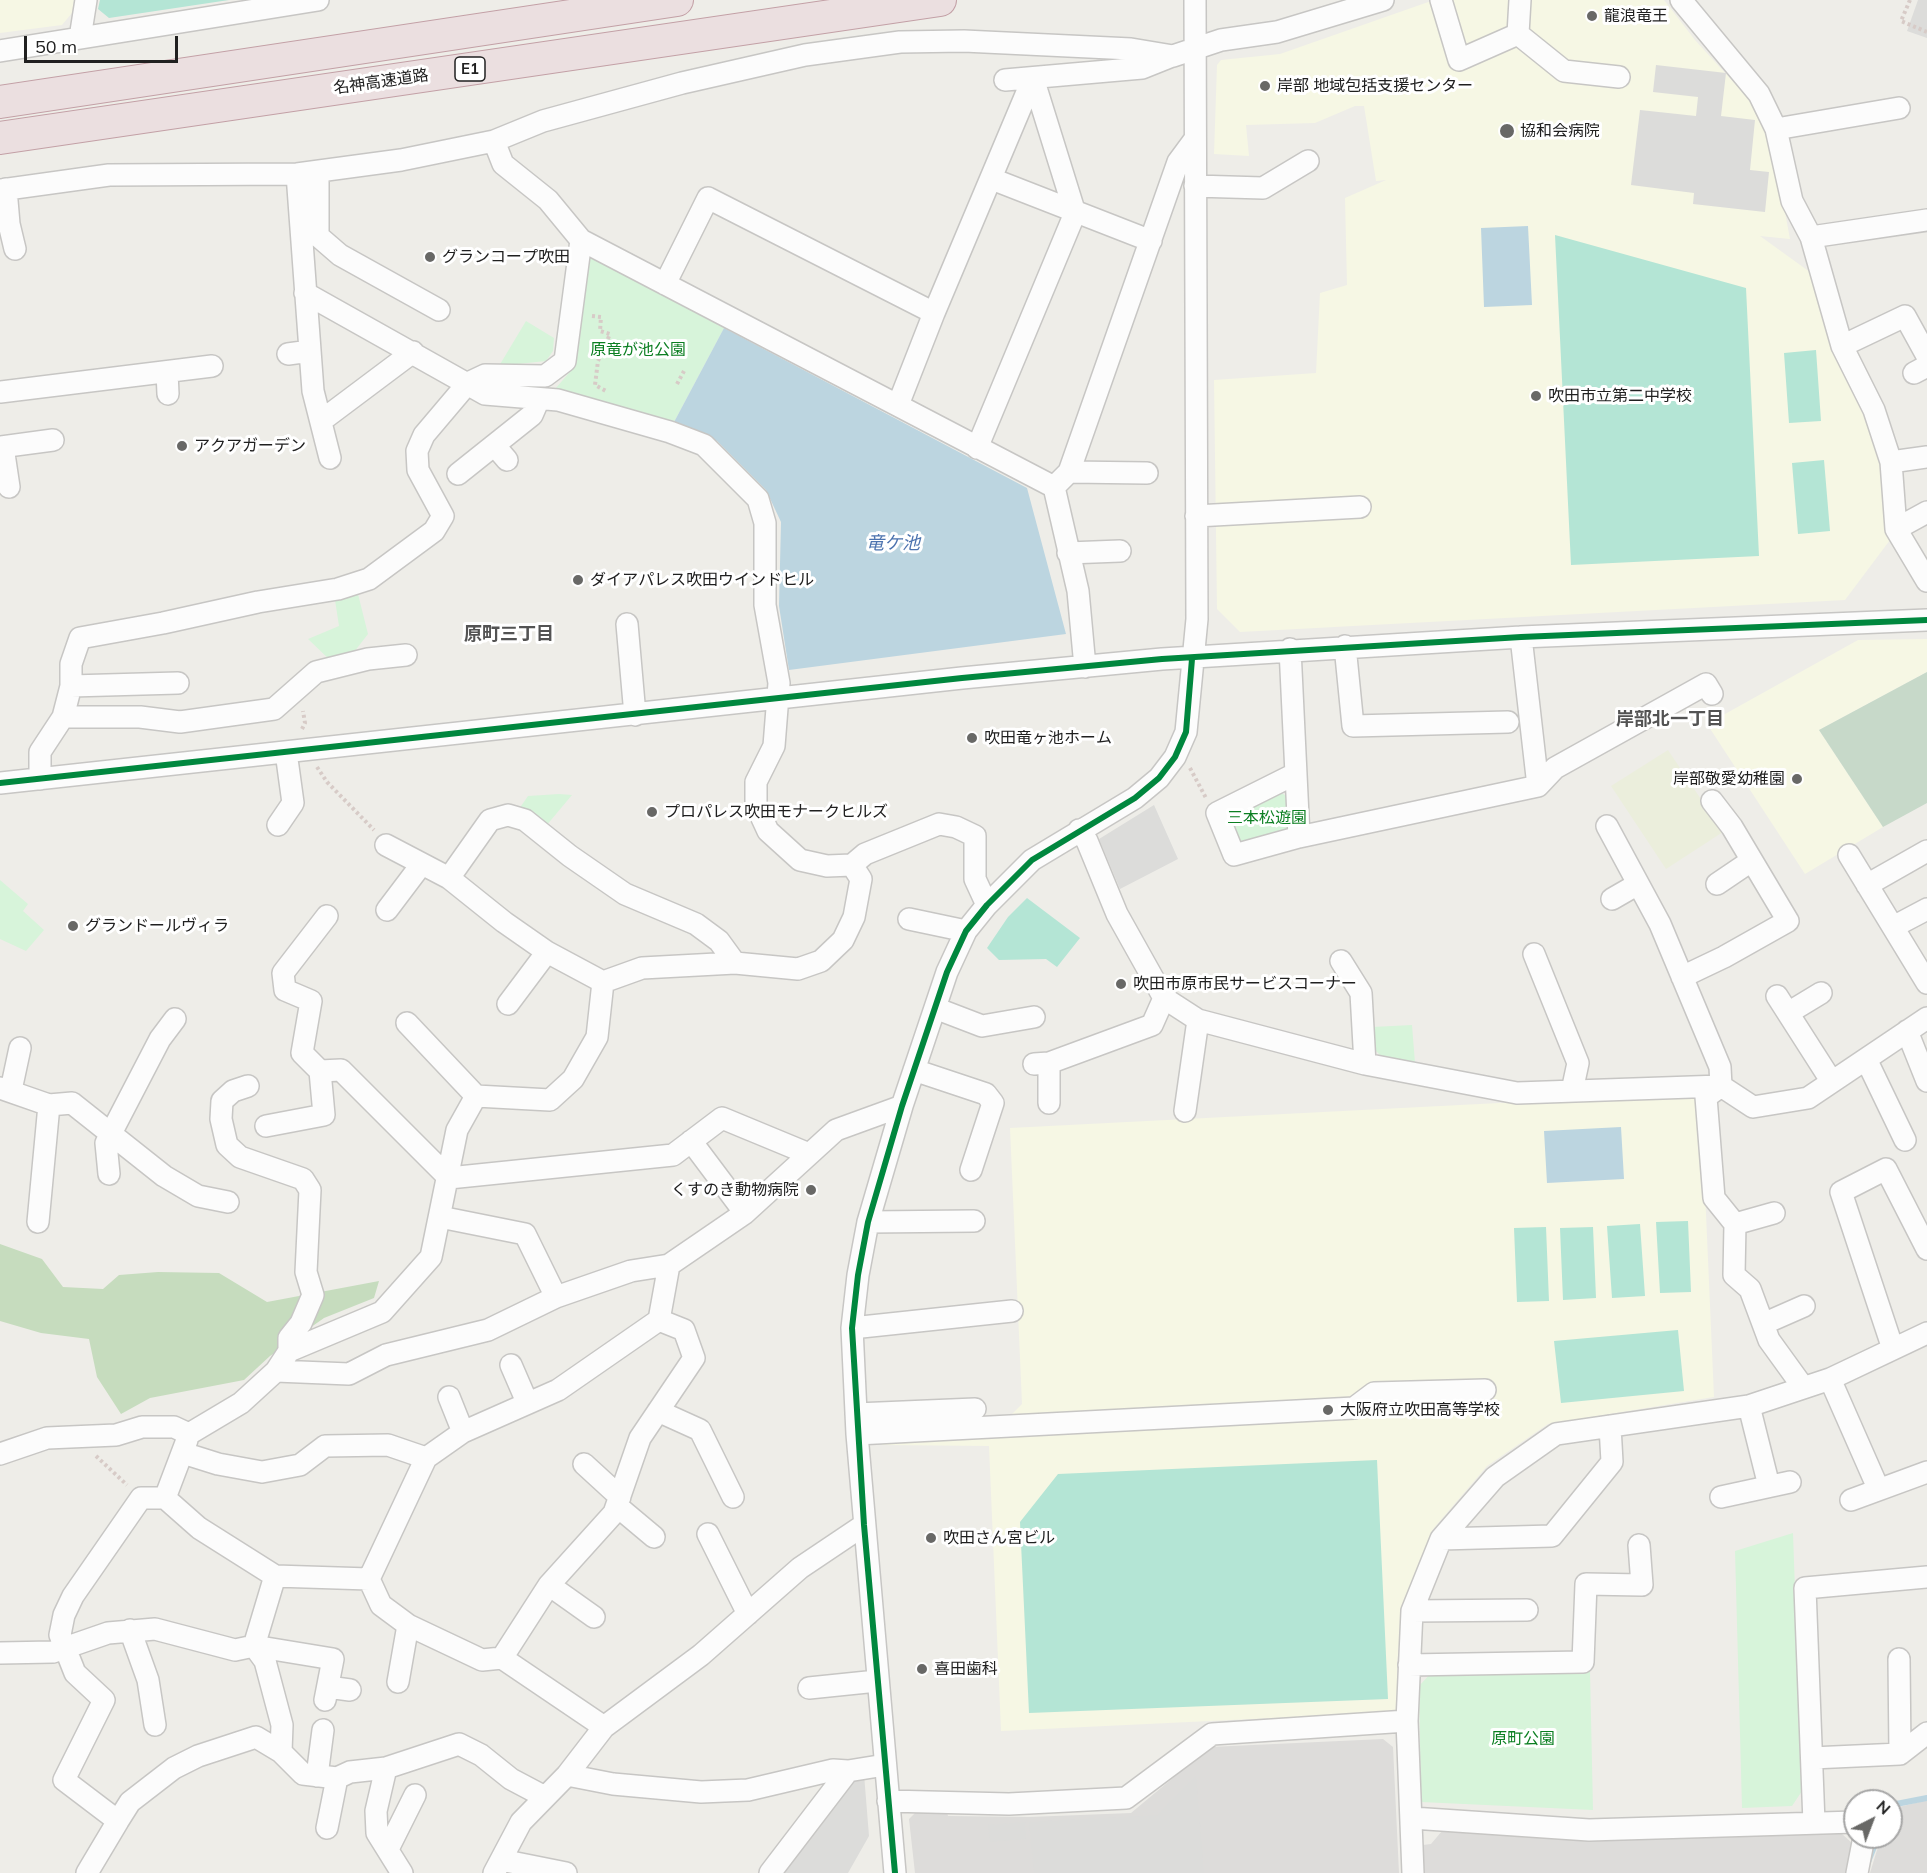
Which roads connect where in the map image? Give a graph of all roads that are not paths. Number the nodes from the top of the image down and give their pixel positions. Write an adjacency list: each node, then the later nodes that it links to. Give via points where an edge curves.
1 (86, 0): 11 (street)
2 (318, 0): 11 (street)
3 (677, 0): 18 (highway, E1)
4 (940, 0): 21 (highway, 名神高速道路 / E1)
5 (1195, 0): 12 (street)
6 (1383, 0): 12 (street, via 1277,32 1221,40)
7 (1442, 0): 10 (street, via 1459,60)
8 (1520, 0): 10 (street)
9 (1682, 0): 20 (street, via 1759,93)
10 (1518, 34): 15 (street, via 1564,71)
11 (80, 38): 13 (street)
12 (1196, 48): 14 (street); 22 (street)
13 (0, 51)
14 (1173, 56): 16 (street, via 1142,68); 23 (street, via 1131,49 900,42 805,55 682,83 543,122)
15 (1618, 77)
16 (1033, 78): 17 (street); 26 (street); 29 (street)
17 (1005, 80)
18 (0, 102)
19 (1899, 108): 20 (street)
20 (1776, 129): 31 (street, via 1792,201)
21 (0, 138)
22 (1195, 139): 27 (street); 33 (street, via 1179,162)
23 (494, 141): 25 (street, via 401,160); 32 (street, via 503,164 548,200)
24 (1308, 161): 27 (street, via 1263,188)
25 (307, 173): 28 (street, via 109,176); 36 (street); 37 (street, via 318,236 340,255)
26 (992, 179): 29 (street); 38 (street)
27 (1195, 186): 64 (street)
28 (3, 190): 34 (street)
29 (1075, 213): 33 (street); 54 (street)
30 (1927, 220): 31 (street)
31 (1811, 237): 39 (street)
32 (581, 240): 35 (street); 46 (street, via 565,361 545,376 485,375)
33 (1150, 241): 60 (street)
34 (15, 249)
35 (665, 284): 38 (street, via 708,198); 50 (street)
36 (305, 293): 40 (street); 41 (street)
37 (438, 310)
38 (934, 313): 50 (street)
39 (1842, 346): 43 (street, via 1905,316); 57 (street, via 1874,410)
40 (310, 351): 42 (street); 51 (street, via 313,391)
41 (413, 352): 46 (street); 51 (street)
42 (288, 354)
43 (1927, 356)
44 (212, 366): 45 (street)
45 (167, 372): 47 (street); 48 (street)
46 (468, 382): 49 (street, via 485,394); 78 (street, via 424,435 417,451 418,470 443,516 434,531 369,579 348,586 81,638 71,664)
47 (0, 393)
48 (168, 394)
49 (539, 399): 59 (street, via 532,415 501,453); 80 (street, via 615,415 704,445 758,499 765,523 765,605 779,683)
50 (898, 405): 54 (street)
51 (321, 421): 56 (street)
52 (53, 440): 53 (street)
53 (2, 447): 61 (street)
54 (977, 448): 60 (street)
55 (1927, 457): 57 (street)
56 (330, 458)
57 (1891, 462): 65 (street)
58 (1147, 473): 60 (street)
59 (458, 474)
60 (1062, 480): 67 (street)
61 (9, 487)
62 (1360, 507): 64 (street)
63 (1927, 512): 65 (street)
64 (1197, 516): 75 (street, via 1197,619)
65 (1896, 529): 68 (street)
66 (1120, 551): 67 (street)
67 (1068, 553): 76 (street, via 1078,591)
68 (1927, 581)
69 (1927, 620): 71 (street)
70 (627, 624): 81 (street)
71 (1521, 637): 72 (street); 88 (street)
72 (1345, 646): 73 (street); 83 (street, via 1353,726)
73 (1290, 649): 75 (street); 85 (street)
74 (406, 655): 82 (street, via 368,659 316,672 274,709 180,722 140,717)
75 (1192, 659): 76 (street); 92 (street, via 1186,732 1175,756 1159,778 1135,798)
76 (1084, 667): 80 (street)
77 (178, 683): 78 (street)
78 (71, 686): 82 (street)
79 (1712, 693): 88 (street, via 1706,684 1555,768)
80 (778, 699): 81 (street); 99 (street, via 774,746 756,782 756,805 768,831 800,860 826,866)
81 (634, 715): 84 (street)
82 (63, 717): 86 (street, via 40,752)
83 (1508, 722)
84 (286, 752): 86 (street); 91 (street, via 293,803)
85 (1294, 774): 93 (street); 93 (street, via 1217,813 1234,855)
86 (40, 779): 87 (street)
87 (0, 783)
88 (1538, 786): 93 (street)
89 (1712, 801): 97 (street)
90 (1607, 826): 101 (street)
91 (276, 827)
92 (1079, 830): 105 (street, via 1032,860); 120 (street, via 1117,914)
93 (1299, 837)
94 (387, 844): 98 (street)
95 (1927, 851): 103 (street)
96 (1849, 855): 103 (street)
97 (1751, 861): 102 (street); 116 (street, via 1788,921)
98 (421, 865): 100 (street); 107 (street)
99 (852, 865): 105 (street, via 865,854 939,824 956,827 975,836 975,879); 115 (street, via 861,879 854,917 843,940 821,961 798,969)
100 (449, 878): 112 (street); 115 (street, via 490,820 508,815 525,820 625,894 696,924 718,941)
101 (1638, 884): 104 (street); 116 (street)
102 (1717, 884)
103 (1867, 885): 110 (street)
104 (1612, 899)
105 (987, 905): 111 (street)
106 (1927, 909): 110 (street)
107 (387, 910)
108 (327, 916): 133 (street, via 283,973 285,990 311,1001 302,1053)
109 (909, 919): 111 (street)
110 (1893, 927): 118 (street)
111 (966, 931): 122 (street)
112 (547, 952): 117 (street); 121 (street)
113 (1534, 954): 139 (street, via 1578,1063)
114 (1341, 961): 131 (street, via 1361,993)
115 (735, 963): 117 (street, via 642,969)
116 (1682, 976): 137 (street, via 1720,1066)
117 (603, 982): 140 (street, via 597,1037 573,1080 550,1100)
118 (1927, 983)
119 (1821, 993): 135 (street, via 1783,1005)
120 (1164, 998): 126 (street); 141 (street, via 1152,1025 1041,1064)
121 (508, 1004)
122 (935, 1008): 123 (street, via 982,1026); 132 (street)
123 (1034, 1017)
124 (1927, 1018): 128 (street)
125 (175, 1019): 146 (street, via 160,1039)
126 (1197, 1020): 131 (street); 144 (street)
127 (407, 1023): 140 (street)
128 (1907, 1031): 130 (street); 134 (street)
129 (20, 1048): 138 (street)
130 (1866, 1059): 135 (street); 147 (street)
131 (1365, 1064): 139 (street, via 1517,1093)
132 (914, 1070): 143 (street); 150 (street, via 986,1094 993,1103)
133 (320, 1071): 145 (street, via 324,1115); 152 (street, via 341,1070)
134 (1927, 1081)
135 (1832, 1082): 137 (street, via 1808,1098 1753,1107)
136 (248, 1086): 171 (street, via 232,1091 222,1101 221,1119 227,1145 240,1157 303,1179 310,1190 306,1272 313,1295 301,1323 289,1338)
137 (1721, 1086): 139 (street); 160 (street, via 1706,1097 1714,1198)
138 (5, 1089): 142 (street)
139 (1572, 1091)
140 (476, 1096): 152 (street, via 458,1130)
141 (1049, 1102)
142 (49, 1105): 146 (street, via 72,1102); 158 (street)
143 (902, 1106): 149 (street, via 836,1130); 159 (street)
144 (1185, 1111)
145 (266, 1126)
146 (114, 1134): 151 (street, via 106,1143); 153 (street, via 164,1176 198,1196)
147 (1905, 1140)
148 (692, 1141): 149 (street, via 722,1118); 152 (street, via 673,1155); 154 (street)
149 (809, 1154): 154 (street)
150 (971, 1170)
151 (109, 1174)
152 (449, 1178): 156 (street)
153 (228, 1202)
154 (745, 1213): 162 (street)
155 (1774, 1213): 160 (street)
156 (440, 1217): 163 (street, via 525,1234); 171 (street, via 431,1257 382,1312)
157 (974, 1221): 159 (street)
158 (38, 1222)
159 (868, 1222): 168 (street)
160 (1735, 1224): 167 (street, via 1734,1275 1750,1289)
161 (1927, 1249): 170 (street, via 1886,1169 1841,1192)
162 (669, 1265): 163 (street, via 631,1271); 166 (street)
163 (556, 1297): 173 (street, via 488,1330 396,1352 349,1374)
164 (1804, 1306): 167 (street)
165 (1012, 1311): 168 (street)
166 (659, 1320): 178 (street, via 558,1390); 181 (street, via 684,1330 694,1358)
167 (1763, 1324): 175 (street, via 1769,1340)
168 (852, 1328): 182 (street)
169 (1927, 1333): 170 (street)
170 (1893, 1349): 174 (street)
171 (289, 1351): 173 (street)
172 (511, 1365): 178 (street)
173 (276, 1371): 185 (street, via 241,1403)
174 (1830, 1379): 175 (street); 192 (street)
175 (1803, 1387): 179 (street)
176 (1485, 1390): 182 (street, via 1374,1393 1354,1408)
177 (449, 1397): 184 (street)
178 (527, 1402): 184 (street)
179 (1749, 1406): 183 (street); 191 (street)
180 (975, 1409): 182 (street)
181 (658, 1411): 193 (street, via 700,1430); 197 (street, via 640,1438)
182 (856, 1424): 198 (street)
183 (1610, 1426): 201 (street, via 1556,1434 1495,1477); 201 (street, via 1612,1462 1552,1536)
184 (464, 1432): 187 (street)
185 (186, 1443): 186 (street, via 174,1427 141,1427 116,1435 47,1438); 187 (street, via 218,1464 262,1472 300,1465 325,1446 388,1445); 195 (street)
186 (0, 1454)
187 (426, 1458): 205 (street)
188 (584, 1464): 197 (street)
189 (1927, 1472): 192 (street)
190 (1790, 1482): 191 (street)
191 (1769, 1486): 194 (street)
192 (1878, 1488): 196 (street)
193 (733, 1497)
194 (1721, 1497)
195 (165, 1498): 203 (street, via 199,1528); 214 (street, via 141,1498 73,1596 60,1635)
196 (1851, 1500)
197 (618, 1501): 200 (street); 206 (street, via 614,1513)
198 (864, 1525): 209 (street, via 800,1568); 219 (street)
199 (708, 1534): 209 (street)
200 (654, 1537)
201 (1441, 1539): 207 (street)
202 (1639, 1545): 218 (street, via 1642,1585 1586,1584 1583,1662)
203 (275, 1576): 205 (street); 213 (street)
204 (1927, 1577): 230 (street, via 1805,1588)
205 (369, 1579): 211 (street, via 381,1605)
206 (549, 1586): 210 (street); 216 (street)
207 (1412, 1611): 208 (street); 218 (street)
208 (1527, 1611)
209 (748, 1614): 225 (street, via 701,1656)
210 (594, 1617)
211 (408, 1626): 216 (street, via 482,1660); 220 (street)
212 (130, 1630): 213 (street, via 155,1629 235,1650); 214 (street, via 108,1633); 224 (street, via 148,1680)
213 (254, 1646): 222 (street, via 333,1659 327,1694); 228 (street, via 265,1661 282,1725)
214 (64, 1649): 215 (street); 240 (street, via 75,1673 104,1700 64,1780)
215 (0, 1653)
216 (502, 1658): 225 (street)
217 (1899, 1659): 229 (street)
218 (1409, 1665): 223 (street)
219 (877, 1680): 221 (street); 231 (street)
220 (398, 1682)
221 (809, 1688)
222 (350, 1690)
223 (1407, 1721): 238 (street, via 1212,1734 1126,1798 1009,1804); 239 (street)
224 (155, 1725)
225 (604, 1727): 234 (street)
226 (323, 1730): 235 (street)
227 (1927, 1733): 229 (street)
228 (281, 1752): 235 (street, via 303,1774); 240 (street, via 256,1737 198,1756 174,1768 130,1802)
229 (1900, 1754): 230 (street)
230 (1812, 1758): 241 (street)
231 (885, 1765): 233 (street); 238 (street)
232 (387, 1768): 235 (street); 237 (street, via 459,1744); 244 (street, via 376,1811 377,1833)
233 (848, 1770): 234 (street, via 748,1790 701,1792 613,1784); 250 (street)
234 (567, 1775): 237 (street)
235 (327, 1777): 243 (street)
236 (415, 1795): 244 (street)
237 (545, 1797): 246 (street, via 521,1822)
238 (888, 1801): 251 (street)
239 (1412, 1818): 241 (street, via 1589,1830); 252 (street)
240 (118, 1821): 247 (street)
241 (1814, 1822): 242 (street)
242 (1843, 1822)
243 (327, 1828)
244 (388, 1849): 248 (street)
245 (1862, 1849): 253 (street)
246 (497, 1866): 249 (street)
247 (87, 1873)
248 (402, 1873)
249 (566, 1873)
250 (770, 1873)
251 (895, 1873)
252 (1413, 1873)
253 (1857, 1873)

